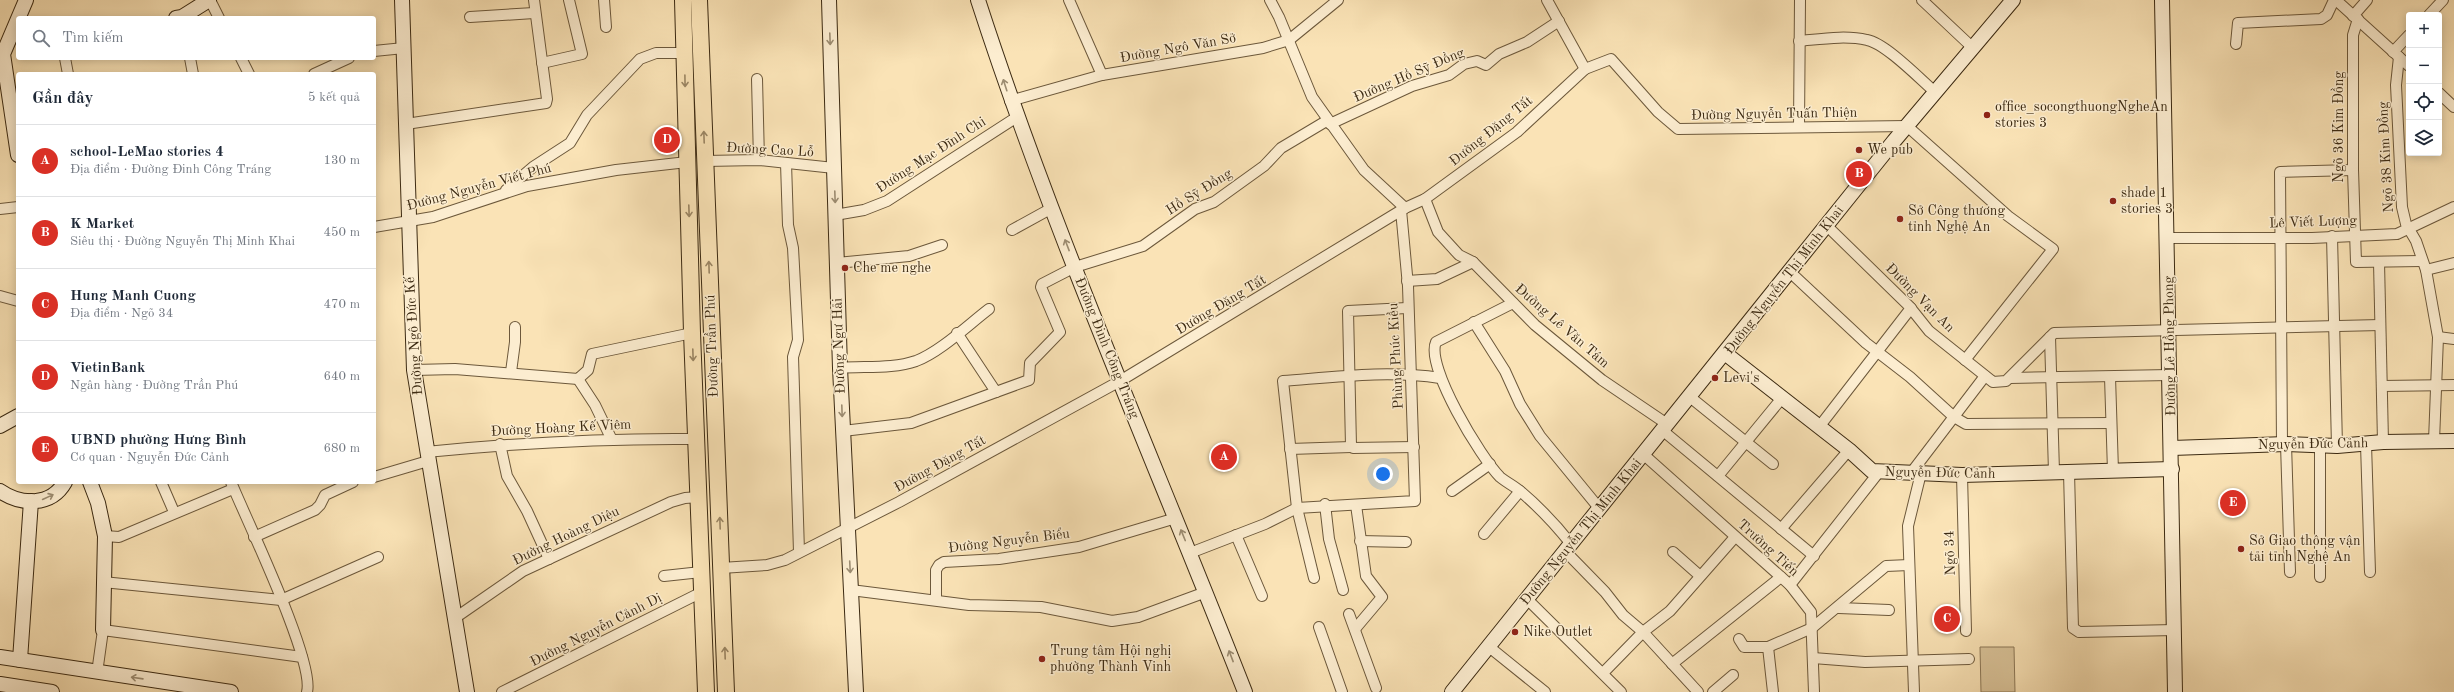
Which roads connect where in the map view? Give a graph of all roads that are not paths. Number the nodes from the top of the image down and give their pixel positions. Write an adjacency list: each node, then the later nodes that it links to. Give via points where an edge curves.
1 (26, 0): 24 (street)
2 (209, 0): 25 (street); 26 (street)
3 (402, 0): 36 (street, Đường Ngô Đức Kế)
4 (534, 0): 23 (street)
5 (569, 0): 46 (street, via 582,54)
6 (604, 0): 30 (street)
7 (684, 0): 39 (main road, Đường Trần Phú)
8 (699, 0): 66 (main road, Đường Trần Phú, one-way to 8)
9 (829, 0): 69 (street, Đường Ngư Hải, one-way to 69)
10 (978, 0): 57 (street, Đường Đinh Công Tráng, one-way to 10)
11 (1068, 0): 53 (street)
12 (1270, 0): 33 (street)
13 (1338, 0): 33 (street, Đường Ngô Văn Sở)
14 (1547, 0): 29 (street)
15 (1800, 0): 34 (street)
16 (1922, 0): 37 (street)
17 (2013, 0): 37 (street, Đường Nguyễn Thị Minh Khai)
18 (2162, 0): 86 (street, Đường Lê Hồng Phong)
19 (2335, 0): 28 (street); 35 (street, via 2327,15 2321,19 2238,23)
20 (2367, 0): 28 (street)
21 (2443, 0): 22 (street)
22 (2431, 12)
23 (534, 13): 27 (street); 46 (street)
24 (21, 16)
25 (183, 16)
26 (219, 16)
27 (470, 17)
28 (2356, 17): 41 (street); 70 (street, Ngõ 36 Kim Đồng, via 2353,35)
29 (1558, 21): 48 (street); 60 (street, Đường Hồ Sỹ Đồng, via 1526,42 1499,54 1486,65 1477,61 1464,64 1449,75 1412,86)
30 (606, 27)
31 (14, 36): 40 (street)
32 (2406, 39): 41 (street)
33 (1289, 40): 53 (street, Đường Ngô Văn Sở, via 1263,48); 60 (street, via 1312,97)
34 (1799, 41): 55 (street, via 1834,38 1868,40 1894,56); 63 (street)
35 (2236, 44)
36 (404, 48): 38 (street); 61 (street, Đường Ngô Đức Kế)
37 (1972, 48): 55 (street, Đường Nguyễn Thị Minh Khai)
38 (376, 51)
39 (685, 53): 67 (main road, Đường Trần Phú, one-way to 67); 71 (street, via 656,53 640,59 587,115 570,143 533,167)
40 (1, 54): 64 (street)
41 (2396, 54): 47 (street); 82 (street, Ngõ 38 Kim Đồng, via 2402,208)
42 (65, 60): 49 (street)
43 (190, 60): 50 (street)
44 (241, 60): 51 (street)
45 (345, 60): 52 (street)
46 (542, 63): 61 (street, via 547,99 545,104)
47 (2406, 63)
48 (1585, 69): 63 (street, Đường Nguyễn Tuấn Thiện, via 1611,59 1658,112 1678,129); 72 (street, Đường Đặng Tất, via 1517,132)
49 (68, 72)
50 (192, 72)
51 (248, 72)
52 (318, 72)
53 (1102, 75): 57 (street, Đường Ngô Văn Sở)
54 (757, 79): 65 (street)
55 (1935, 92): 62 (street, Đường Nguyễn Thị Minh Khai)
56 (2442, 96): 58 (street)
57 (1010, 101): 59 (street, Đường Đinh Công Tráng)
58 (2454, 107)
59 (1017, 117): 75 (street, Đường Đinh Công Tráng); 78 (street, Đường Mạc Đĩnh Chi, via 887,201 864,210)
60 (1329, 122): 77 (street, via 1364,170); 94 (street, Hồ Sỹ Đồng, via 1281,148 1264,166 1214,202 1196,209 1144,246)
61 (406, 124): 79 (street, Đường Ngô Đức Kế)
62 (1907, 126): 63 (street, Đường Nguyễn Tuấn Thiện); 80 (street, Đường Nguyễn Thị Minh Khai); 117 (street, via 2008,216 2052,249)
63 (1799, 127)
64 (16, 143)
65 (759, 160): 66 (street, Đường Cao Lỗ); 68 (street, Đường Cao Lỗ)
66 (705, 161): 67 (main road); 109 (main road, Đường Trần Phú, one-way to 66)
67 (687, 162): 71 (street, Đường Nguyễn Viết Phú, via 616,170 527,186); 110 (main road, Đường Trần Phú, one-way to 110)
68 (786, 163): 69 (street, Đường Cao Lỗ); 202 (street, via 788,225 793,248 798,340 792,357)
69 (834, 168): 78 (street, Đường Ngư Hải, one-way to 78)
70 (2353, 170): 84 (street, Ngõ 36 Kim Đồng); 87 (street, via 2280,172)
71 (503, 193): 79 (street, Đường Nguyễn Viết Phú, via 433,217)
72 (1425, 198): 77 (street, Đường Đặng Tất); 89 (street, Đường Lê Văn Tám, via 1438,232 1459,256)
73 (16, 207): 76 (street)
74 (2454, 207): 82 (street, Lê Viết Lượng)
75 (1052, 208): 83 (street); 94 (street, Đường Đinh Công Tráng, one-way to 75)
76 (0, 209)
77 (1403, 209): 96 (street, Phùng Phúc Kiều); 130 (street, Đường Đặng Tất)
78 (835, 215): 91 (street, Đường Ngư Hải)
79 (409, 221): 81 (street, Đường Nguyễn Viết Phú); 119 (street, Đường Ngô Đức Kế)
80 (1827, 226): 95 (street, Đường Nguyễn Thị Minh Khai); 101 (street, Đường Vạn An)
81 (376, 227)
82 (2408, 229): 84 (street, Lê Viết Lượng, via 2397,234); 93 (street, Ngõ 38 Kim Đồng, via 2416,241)
83 (1012, 230)
84 (2356, 234): 85 (street, Lê Viết Lượng); 90 (street, Ngõ 36 Kim Đồng, via 2356,262)
85 (2332, 236): 87 (street, Lê Viết Lượng); 105 (street)
86 (2167, 238): 87 (street, Lê Viết Lượng); 108 (street, Đường Lê Hồng Phong)
87 (2280, 238): 107 (street)
88 (942, 245): 91 (street, via 909,256)
89 (1473, 262): 96 (street, via 1437,280); 99 (street, Đường Lê Văn Tám)
90 (2379, 262): 93 (street); 104 (street)
91 (836, 263): 118 (street, Đường Ngư Hải)
92 (2454, 263): 93 (street)
93 (2424, 265): 113 (street, Ngõ 38 Kim Đồng)
94 (1075, 267): 130 (street, Đường Đinh Công Tráng); 134 (street, Hồ Sỹ Đồng, via 1041,285 1060,334 1030,363 1029,380)
95 (1790, 272): 115 (street); 116 (street, Đường Nguyễn Thị Minh Khai)
96 (1407, 281): 100 (street, Phùng Phúc Kiều)
97 (0, 296): 98 (street)
98 (16, 300)
99 (1513, 303): 103 (street); 142 (street, Đường Lê Văn Tám, via 1535,325)
100 (1407, 308): 121 (street, Phùng Phúc Kiều); 123 (street, via 1348,311)
101 (1911, 308): 115 (street); 117 (street, Đường Vạn An, via 1929,331)
102 (988, 309): 111 (street)
103 (1474, 322): 126 (street, via 1436,342 1433,348); 189 (street, via 1505,371 1520,404 1540,436)
104 (2380, 325): 105 (street); 133 (street)
105 (2334, 326): 107 (street); 155 (street)
106 (515, 327): 120 (street, via 516,342)
107 (2281, 327): 108 (street); 152 (street)
108 (2169, 329): 112 (street, via 2054,333); 122 (street, Đường Lê Hồng Phong)
109 (712, 332): 110 (main road); 163 (main road, Đường Trần Phú)
110 (692, 333): 129 (street, via 592,354 588,370); 146 (main road, Đường Trần Phú, one-way to 146)
111 (957, 333): 118 (street, via 931,353 917,360 898,365); 134 (street)
112 (2050, 337): 127 (street); 128 (street)
113 (2438, 337): 114 (street); 131 (street, Ngõ 38 Kim Đồng)
114 (2454, 339)
115 (1878, 352): 138 (street); 143 (street)
116 (1726, 354): 135 (street, Đường Nguyễn Thị Minh Khai); 136 (street, Nguyễn Đức Cảnh)
117 (1965, 360): 124 (street, Đường Vạn An)
118 (840, 368): 144 (street, Đường Ngư Hải, one-way to 144)
119 (414, 370): 120 (street); 162 (street, Đường Ngô Đức Kế)
120 (511, 372): 129 (street)
121 (1411, 374): 123 (street); 126 (street); 157 (street, Phùng Phúc Kiều)
122 (2170, 375): 125 (street); 158 (street, Đường Lê Hồng Phong)
123 (1350, 376): 156 (street); 159 (street, via 1283,382)
124 (1986, 376): 127 (street, Đường Vạn An, via 1993,382 2006,381); 138 (street)
125 (2110, 377): 128 (street); 139 (street)
126 (1440, 378): 165 (street, via 1480,451)
127 (2010, 378): 128 (street)
128 (2051, 378): 140 (street)
129 (578, 379): 145 (street, via 595,405)
130 (1120, 382): 191 (street, Đường Đinh Công Tráng); 192 (street, Đường Đặng Tất)
131 (2435, 385): 132 (street); 133 (street); 147 (street, Ngõ 38 Kim Đồng)
132 (2454, 385)
133 (2382, 386): 150 (street)
134 (996, 392): 144 (street, via 911,423)
135 (1690, 397): 142 (street, Đường Nguyễn Thị Minh Khai); 149 (street)
136 (1782, 398): 143 (street, Nguyễn Đức Cảnh); 149 (street)
137 (16, 417): 141 (street)
138 (1954, 417): 140 (street, via 1966,424); 172 (street)
139 (2111, 423): 140 (street); 168 (street)
140 (2052, 424): 170 (street)
141 (0, 426)
142 (1664, 427): 161 (street, Đường Nguyễn Thị Minh Khai); 175 (street, Đường Lê Văn Tám)
143 (1819, 427): 160 (street, Nguyễn Đức Cảnh)
144 (843, 431): 192 (street, Đường Ngư Hải)
145 (611, 438): 146 (street, Đường Hoàng Kế Viêm); 151 (street, Đường Hoàng Kế Viêm)
146 (696, 439): 164 (main road, Đường Trần Phú)
147 (2434, 441): 148 (street, Nguyễn Đức Cảnh); 150 (street, Nguyễn Đức Cảnh)
148 (2454, 441)
149 (1746, 442): 166 (street); 175 (street)
150 (2383, 442): 153 (street, Nguyễn Đức Cảnh)
151 (500, 444): 162 (street, Đường Hoàng Kế Viêm); 207 (street, via 507,476 527,511)
152 (2284, 444): 154 (street, Nguyễn Đức Cảnh); 158 (street, Nguyễn Đức Cảnh); 211 (street)
153 (2366, 444): 155 (street, Nguyễn Đức Cảnh); 212 (street)
154 (2320, 446): 155 (street, Nguyễn Đức Cảnh); 216 (street)
155 (2337, 446)
156 (1351, 447): 157 (street); 159 (street)
157 (1414, 447): 187 (street, Phùng Phúc Kiều, via 1415,501)
158 (2172, 448): 167 (street, Đường Lê Hồng Phong)
159 (1290, 449): 188 (street)
160 (1849, 450): 169 (street, Nguyễn Đức Cảnh, via 1872,471); 193 (street)
161 (1642, 454): 189 (street, Đường Nguyễn Thị Minh Khai); 198 (street, Trường Tiến)
162 (427, 456): 174 (street, Đường Hoàng Kế Viêm); 231 (street, Đường Ngô Đức Kế)
163 (717, 463): 164 (main road); 209 (main road, Đường Trần Phú, one-way to 163)
164 (698, 464): 184 (main road, Đường Trần Phú)
165 (1490, 464): 182 (street); 183 (street, via 1500,477)
166 (1773, 464)
167 (2172, 469): 168 (street, Nguyễn Đức Cảnh); 236 (street, Đường Lê Hồng Phong)
168 (2113, 471): 171 (street, Nguyễn Đức Cảnh)
169 (1879, 472): 172 (street, Nguyễn Đức Cảnh); 205 (street)
170 (2054, 472): 171 (street, Nguyễn Đức Cảnh); 173 (street, Nguyễn Đức Cảnh)
171 (2069, 472): 236 (street, via 2073,628 2079,632)
172 (1916, 473): 173 (street, Nguyễn Đức Cảnh); 208 (street, via 1909,516)
173 (1962, 475): 237 (street, Ngõ 34)
174 (376, 476)
175 (1718, 476): 193 (street, Đường Lê Văn Tám)
176 (63, 484): 185 (street, one-way to 176, via 53,495)
177 (91, 484): 196 (street)
178 (162, 484): 190 (street)
179 (349, 484): 197 (street, via 325,495 315,510)
180 (232, 485): 190 (street); 197 (street)
181 (0, 491): 185 (street, via 10,498)
182 (1452, 491)
183 (1520, 491): 194 (street); 201 (street)
184 (699, 497): 207 (street, Đường Hoàng Diệu, via 670,502); 210 (main road, Đường Trần Phú)
185 (31, 502): 246 (street)
186 (1325, 504): 187 (street); 188 (street); 221 (street, via 1329,539)
187 (1356, 505): 199 (street)
188 (1297, 508): 195 (street); 217 (street)
189 (1600, 508): 201 (street, Đường Nguyễn Thị Minh Khai)
190 (174, 512): 196 (street, via 119,537)
191 (1176, 518): 204 (street, Đường Đinh Công Tráng, one-way to 191); 227 (street, Đường Nguyễn Biểu, via 1079,547 999,559 944,562 938,565 936,570)
192 (847, 528): 202 (street, Đường Đặng Tất); 220 (street, Đường Ngư Hải, one-way to 220)
193 (1781, 529): 205 (street, Đường Lê Văn Tám)
194 (1484, 534)
195 (1236, 535): 204 (street); 224 (street)
196 (105, 536): 218 (street)
197 (254, 537): 226 (street)
198 (1735, 537): 213 (street); 215 (street, Trường Tiến)
199 (1360, 541): 200 (street); 234 (street, via 1366,576 1382,597)
200 (1406, 542)
201 (1568, 547): 225 (street, Đường Nguyễn Thị Minh Khai); 238 (street, via 1623,615)
202 (799, 552): 209 (street, Đường Đặng Tất, via 778,563)
203 (1673, 552): 213 (street)
204 (1190, 553): 223 (street, Đường Đinh Công Tráng)
205 (1814, 556): 219 (street)
206 (378, 557): 226 (street)
207 (549, 559): 231 (street, Đường Hoàng Diệu, via 518,574)
208 (1910, 565): 228 (street, via 1886,566); 247 (street)
209 (721, 568): 261 (main road, Đường Trần Phú, one-way to 209)
210 (701, 572): 214 (street); 222 (main road, Đường Trần Phú)
211 (2290, 572)
212 (2370, 572)
213 (1699, 575): 238 (street, via 1670,611)
214 (664, 576)
215 (1781, 577): 219 (street, Trường Tiến); 248 (street)
216 (2320, 577)
217 (1314, 578)
218 (103, 582): 226 (street); 235 (street)
219 (1790, 585): 233 (street, Trường Tiến, via 1811,612)
220 (851, 590): 227 (street); 262 (street, Đường Ngư Hải)
221 (1343, 590)
222 (702, 592): 259 (street, Đường Nguyễn Cảnh Dị); 260 (main road, Đường Trần Phú)
223 (1206, 592): 227 (street, via 1138,617 1112,621 1041,607 969,605); 263 (street, Đường Đinh Công Tráng, one-way to 223)
224 (1262, 596)
225 (1527, 599): 240 (street, Đường Nguyễn Thị Minh Khai); 250 (street)
226 (281, 600): 243 (street)
227 (936, 600)
228 (1839, 608): 229 (street); 233 (street)
229 (1888, 610)
230 (1349, 614): 234 (street)
231 (454, 618): 258 (street, Đường Ngô Đức Kế)
232 (1319, 627): 264 (street)
233 (1812, 628): 241 (street); 244 (street, Trường Tiến)
234 (1355, 629): 253 (street)
235 (103, 630): 243 (street); 249 (street)
236 (2175, 630): 272 (street, Đường Lê Hồng Phong)
237 (1966, 631)
238 (1643, 632): 248 (street); 250 (street)
239 (1739, 639): 241 (street, via 1744,647)
240 (1488, 646): 254 (street, Đường Nguyễn Thị Minh Khai); 265 (street)
241 (1768, 647): 269 (street)
242 (0, 657): 246 (street)
243 (302, 657): 257 (street, via 307,676)
244 (1813, 658): 247 (street, via 1865,662); 270 (street, Trường Tiến)
245 (1969, 659): 247 (street)
246 (20, 660): 249 (street)
247 (1913, 660): 271 (street)
248 (1672, 664): 267 (street)
249 (97, 672): 256 (street, one-way to 249)
250 (1603, 673): 266 (street)
251 (1733, 675): 268 (street)
252 (0, 684): 255 (street)
253 (1376, 688)
254 (1457, 690)
255 (52, 692)
256 (231, 692)
257 (307, 692)
258 (468, 692)
259 (502, 692)
260 (706, 692)
261 (726, 692)
262 (856, 692)
263 (1245, 692)
264 (1342, 692)
265 (1545, 692)
266 (1621, 692)
267 (1698, 692)
268 (1713, 692)
269 (1773, 692)
270 (1814, 692)
271 (1914, 692)
272 (2175, 692)

